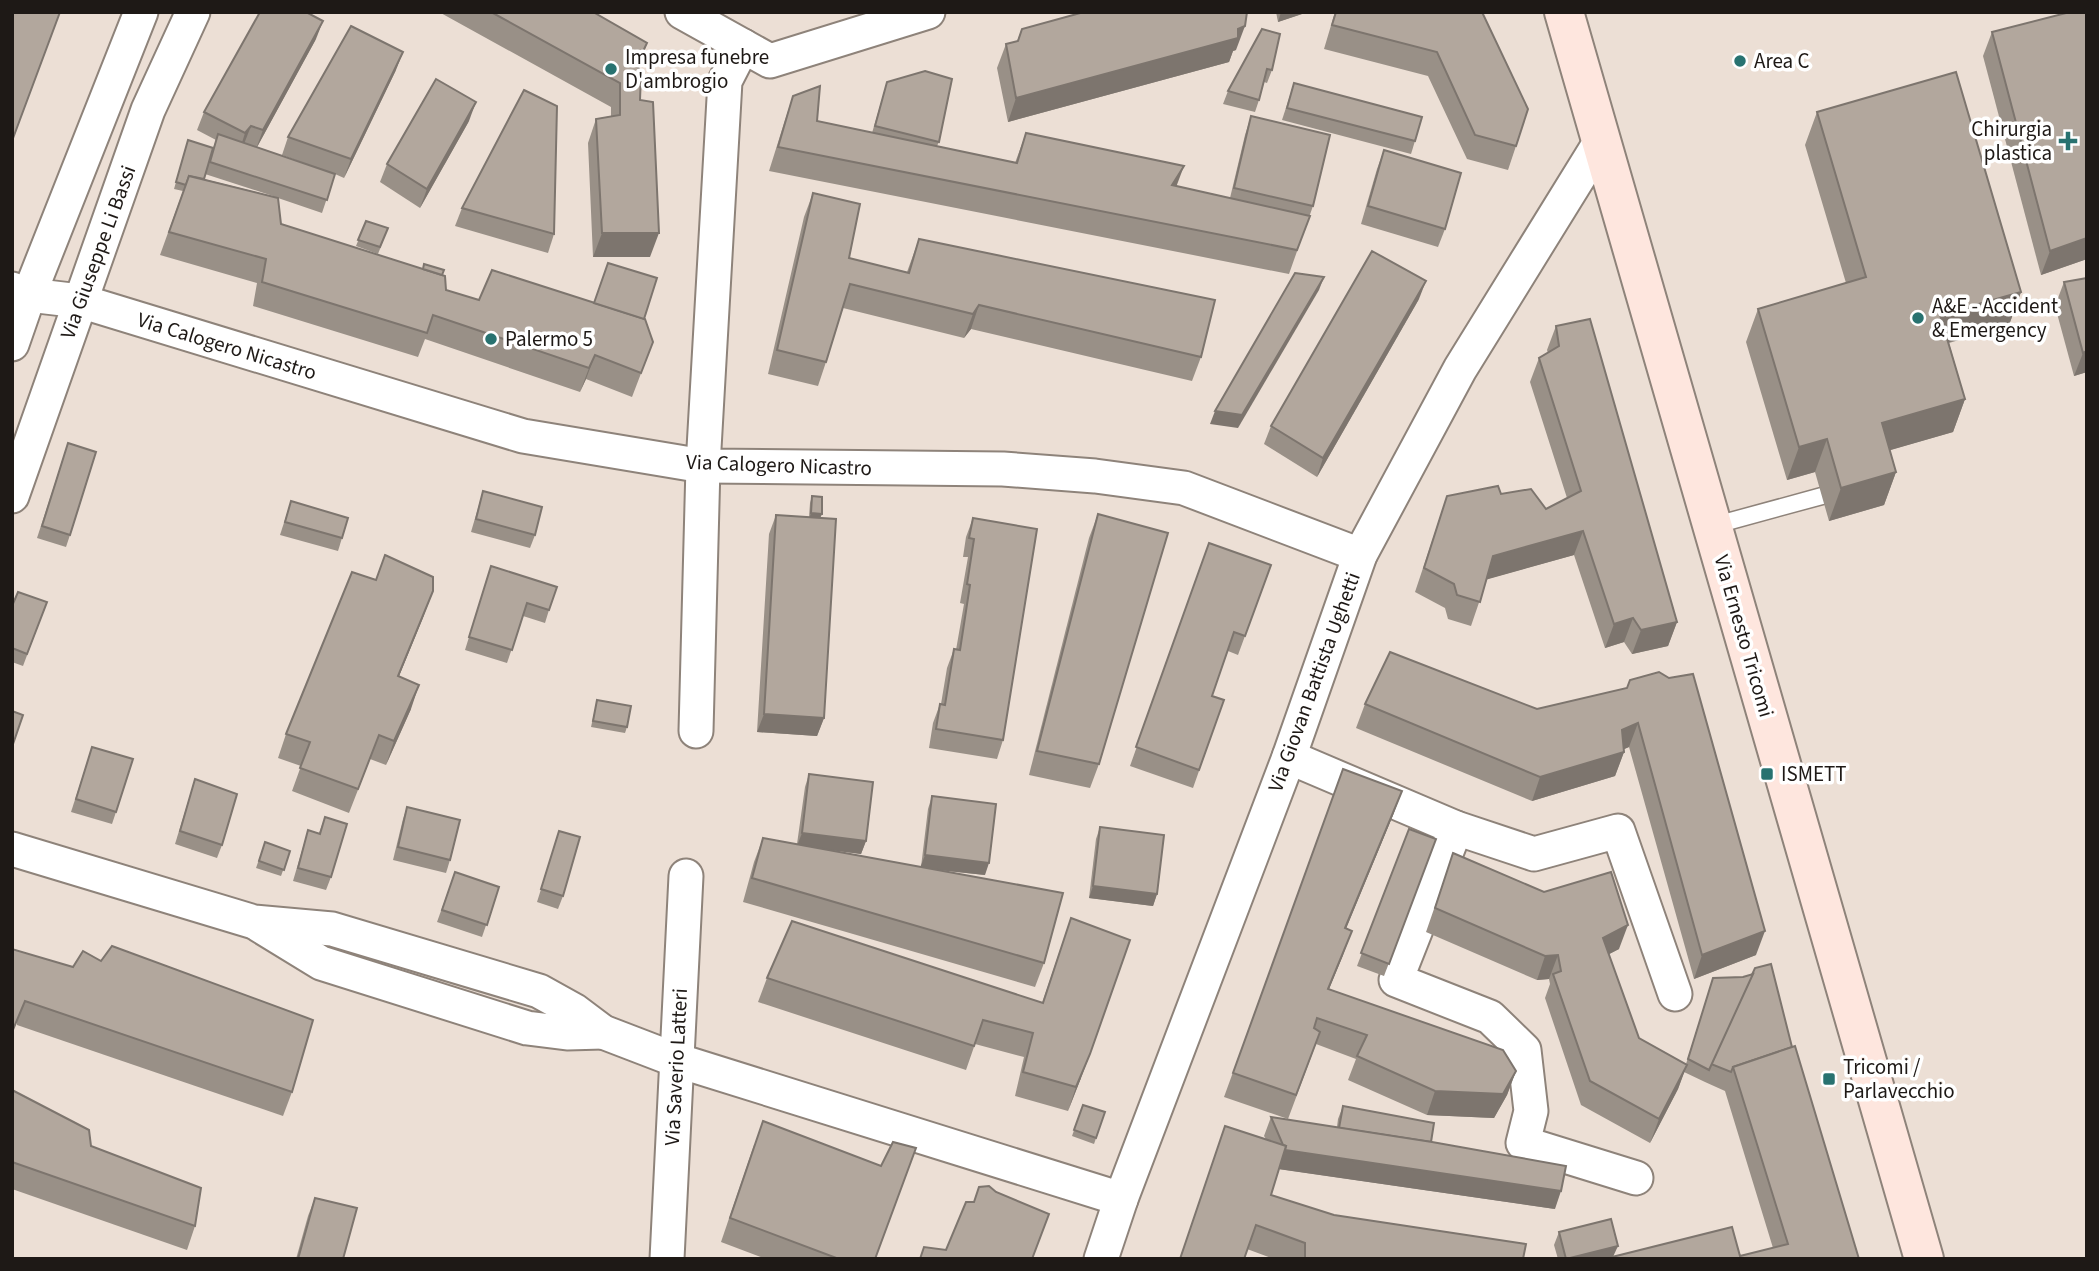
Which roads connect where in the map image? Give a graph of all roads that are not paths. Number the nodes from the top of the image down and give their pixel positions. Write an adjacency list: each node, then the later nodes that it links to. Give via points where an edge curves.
1 (141, 12): 8 (street)
2 (193, 12): 9 (street, Via Giuseppe Li Bassi, via 148,110)
3 (682, 12): 6 (street)
4 (928, 12): 6 (street, via 770,61)
5 (1564, 12): 7 (street, Via Ernesto Tricomi)
6 (743, 46): 11 (street, via 725,81)
7 (1601, 141): 14 (street, Via Ernesto Tricomi); 15 (street, Via Giovan Battista Ughetti, via 1460,369)
8 (21, 292): 9 (street, Via Calogero Nicastro); 10 (street)
9 (80, 301): 11 (street, Via Calogero Nicastro, via 523,436); 13 (street, Via Giuseppe Li Bassi)
10 (12, 344)
11 (703, 466): 15 (street, Via Calogero Nicastro, via 1003,469 1133,481 1184,488); 16 (street)
12 (1822, 495): 14 (lane)
13 (12, 496)
14 (1712, 526): 27 (street, Via Ernesto Tricomi)
15 (1360, 555): 17 (street, Via Giovan Battista Ughetti)
16 (696, 731)
17 (1289, 757): 18 (street); 24 (street, Via Giovan Battista Ughetti)
18 (1457, 828): 21 (street, via 1534,854 1618,831); 23 (street, via 1396,980 1490,1017 1524,1050 1531,1111 1523,1143)
19 (12, 849): 22 (street, via 254,922 332,929 539,991 603,1032)
20 (686, 876): 22 (street, Via Saverio Latteri)
21 (1675, 994)
22 (676, 1060): 24 (street); 25 (street, Via Saverio Latteri)
23 (1636, 1178)
24 (1121, 1199): 26 (street, Via Giovan Battista Ughetti)
25 (667, 1259)
26 (1101, 1259)
27 (1924, 1259)

